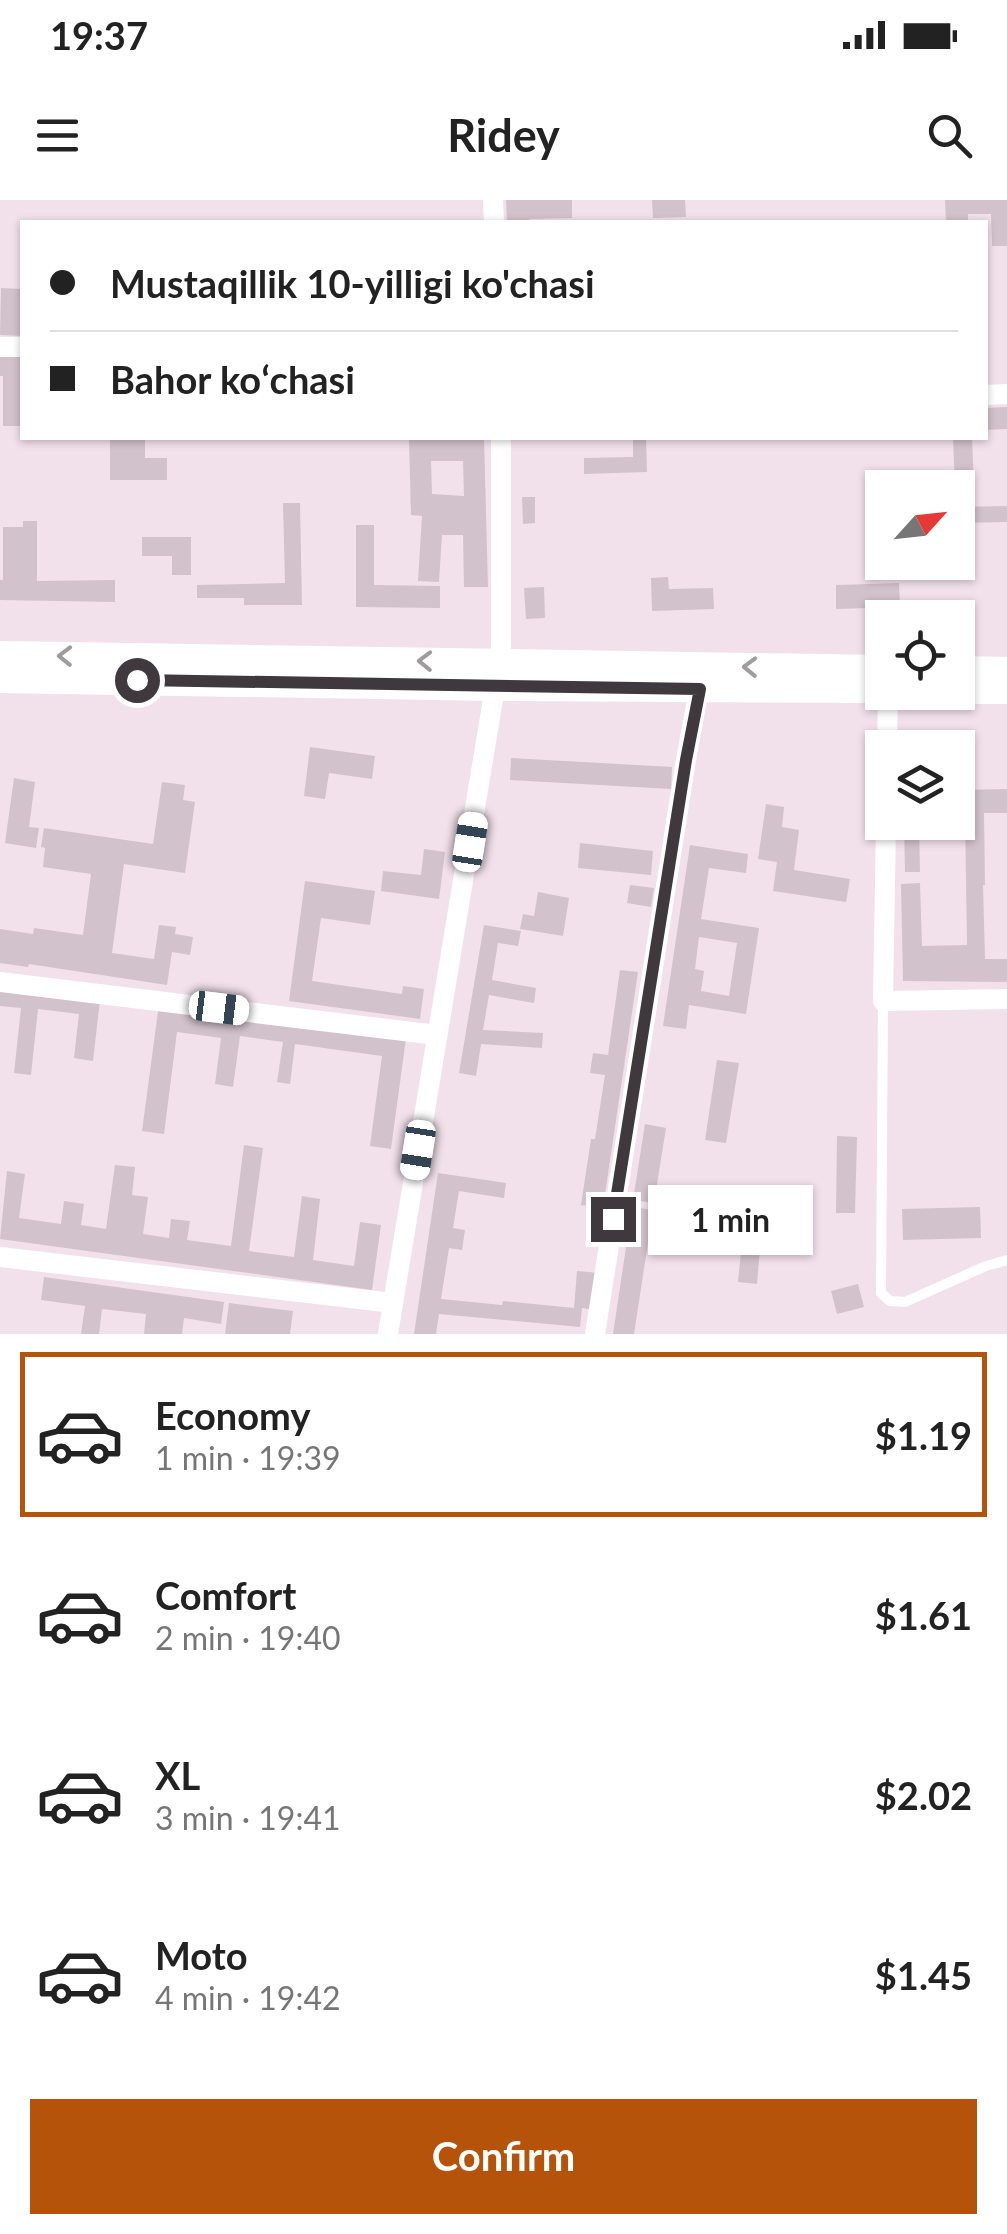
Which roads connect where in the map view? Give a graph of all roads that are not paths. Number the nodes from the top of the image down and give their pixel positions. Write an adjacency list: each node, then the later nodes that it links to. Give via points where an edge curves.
1 (500, 440): 6 (street)
2 (0, 654): 6 (main road, one-way to 2)
3 (865, 669): 6 (main road, one-way to 6)
4 (975, 670): 5 (main road)
5 (1007, 671)
6 (498, 674): 7 (main road); 8 (main road); 16 (street)
7 (0, 679)
8 (700, 689): 11 (main road); 21 (street)
9 (975, 690): 10 (main road)
10 (1007, 690)
11 (865, 691)
12 (886, 840): 15 (street)
13 (0, 982): 16 (street)
14 (1007, 999): 15 (street)
15 (883, 1001): 18 (lane, via 881,1292 890,1301 906,1302)
16 (438, 1035): 19 (street)
17 (0, 1257): 19 (street)
18 (1007, 1260)
19 (394, 1303): 20 (street)
20 (388, 1334)
21 (595, 1334)

